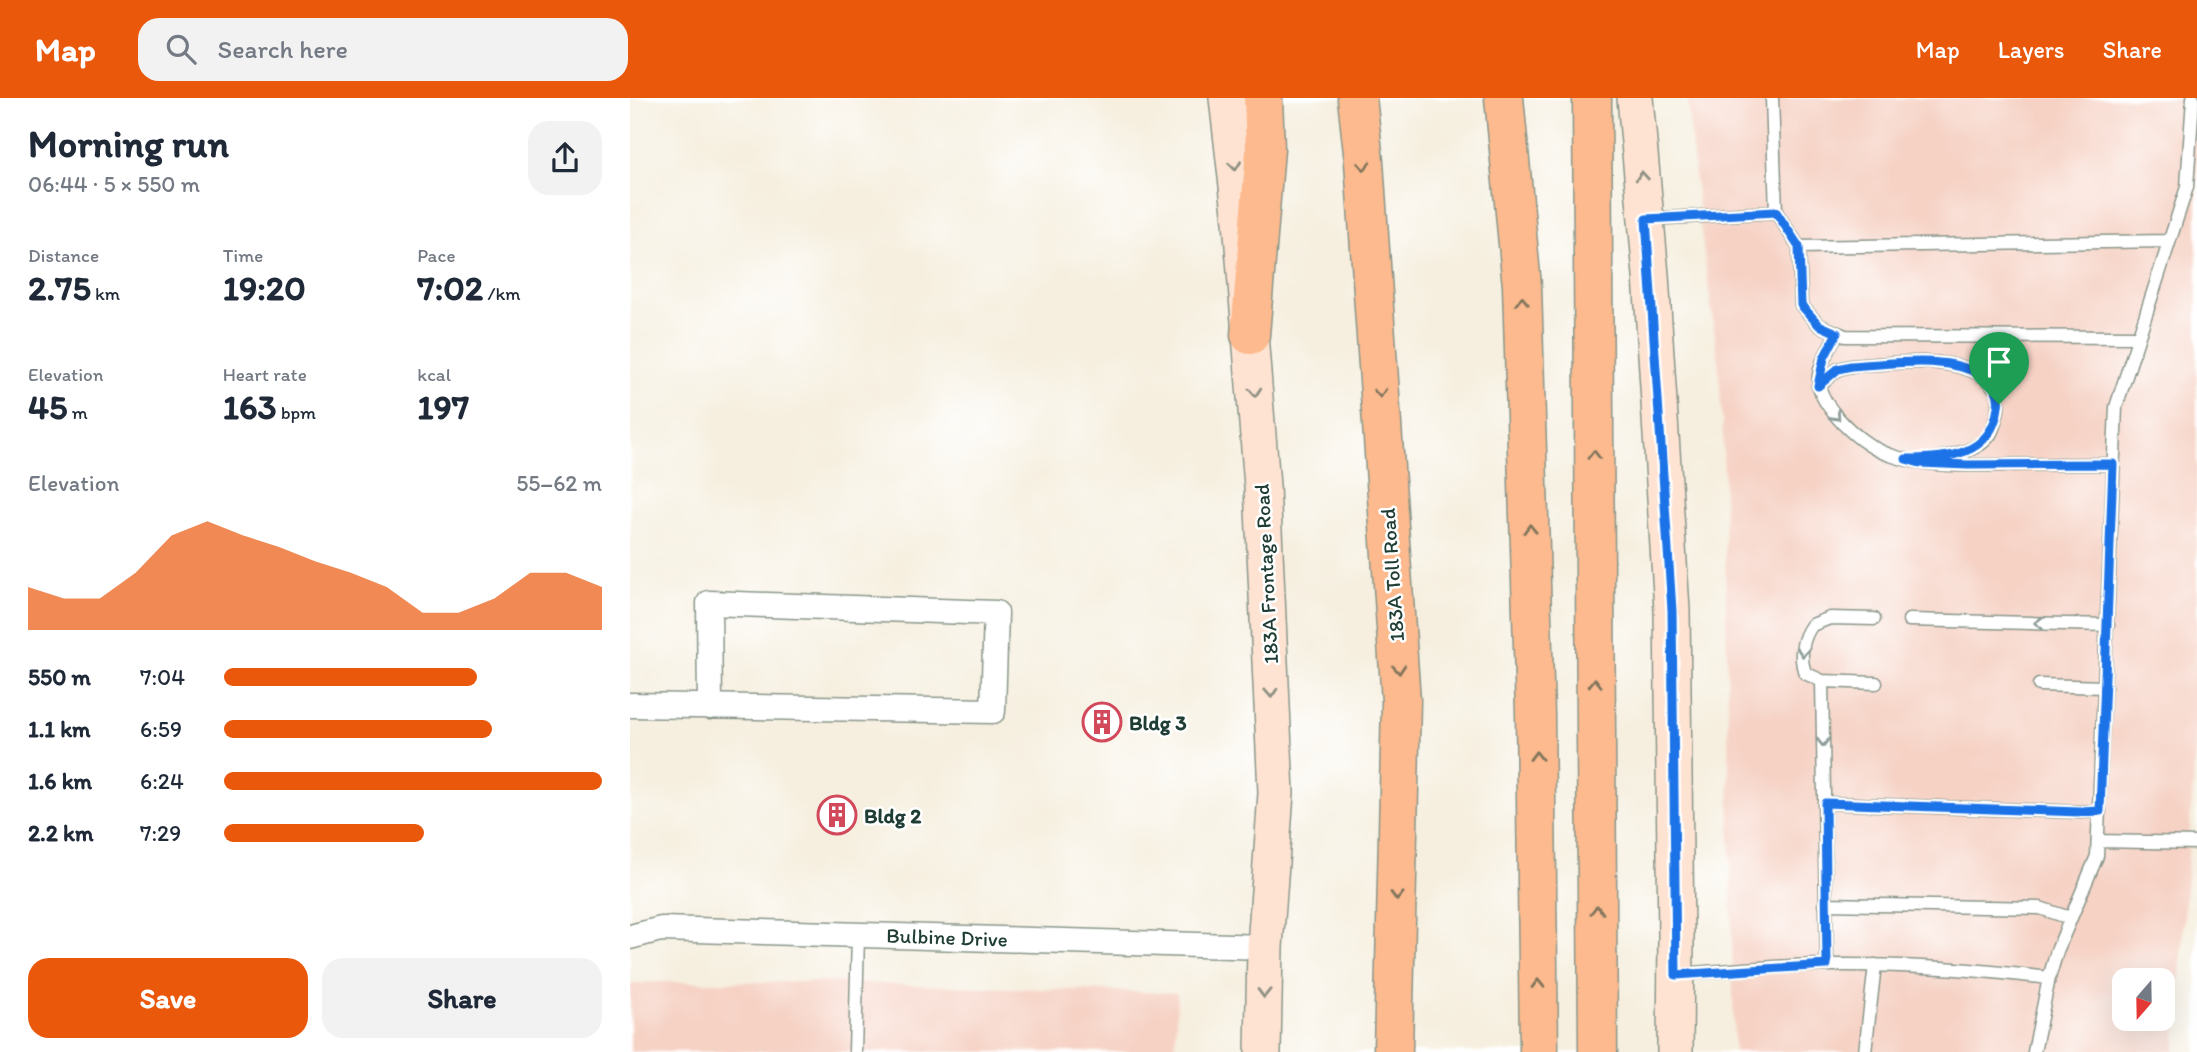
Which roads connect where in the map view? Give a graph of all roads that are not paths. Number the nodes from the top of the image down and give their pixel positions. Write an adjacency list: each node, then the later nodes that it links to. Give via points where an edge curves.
1 (1227, 98): 15 (main road, 183A Frontage Road, one-way to 15)
2 (1263, 98): 15 (highway, via 1265,149)
3 (1357, 98): 44 (highway, 183A Toll Road, one-way to 44, via 1401,701)
4 (1504, 98): 45 (highway, one-way to 4, via 1535,714 1522,286)
5 (1592, 98): 46 (highway, one-way to 5)
6 (1635, 98): 11 (main road, one-way to 6)
7 (1772, 98): 10 (lane)
8 (2193, 98): 9 (lane)
9 (2192, 188): 12 (lane)
10 (1776, 212): 11 (lane); 13 (lane)
11 (1646, 219): 40 (main road, via 1672,610)
12 (2169, 241): 13 (lane); 16 (lane)
13 (1799, 247): 14 (lane, via 1801,305 1819,325)
14 (1837, 333): 16 (lane, via 1845,337); 17 (lane, via 1824,358)
15 (1250, 335): 37 (main road, 183A Frontage Road, one-way to 37, via 1276,793)
16 (2138, 337): 19 (lane, via 2116,407)
17 (1818, 386): 18 (lane, one-way to 18, via 1822,400 1842,423 1865,442); 18 (lane, via 1838,369 1851,366 1947,363 1985,376 1995,386 1999,404 1989,436 1956,454)
18 (1906, 459): 19 (lane, via 1968,465)
19 (2113, 464): 22 (lane)
20 (1874, 619): 23 (lane, one-way to 23, via 1830,618 1812,625 1803,641 1802,666 1805,673)
21 (1909, 620): 22 (lane, one-way to 21)
22 (2108, 625): 26 (lane)
23 (1822, 681): 24 (lane); 29 (lane, one-way to 29)
24 (1876, 683)
25 (2039, 685): 26 (lane)
26 (2105, 687): 30 (lane)
27 (630, 705): 28 (street)
28 (710, 706): 28 (street, via 993,711 996,613 709,603)
29 (1825, 803): 30 (lane); 33 (lane)
30 (2100, 811): 31 (lane)
31 (2099, 841): 32 (lane); 34 (lane, via 2092,873)
32 (2197, 843)
33 (1825, 904): 34 (lane, via 2040,908); 38 (lane)
34 (2070, 918): 41 (lane)
35 (858, 934): 36 (street, Bulbine Drive, via 661,929); 37 (street, Bulbine Drive); 42 (lane)
36 (630, 937)
37 (1265, 947): 43 (main road, 183A Frontage Road, one-way to 43)
38 (1827, 965): 39 (lane); 40 (lane)
39 (1875, 965): 41 (lane); 48 (lane)
40 (1676, 975): 47 (main road)
41 (2049, 978): 49 (lane)
42 (855, 1052)
43 (1263, 1052)
44 (1393, 1052)
45 (1538, 1052)
46 (1598, 1052)
47 (1675, 1052)
48 (1866, 1052)
49 (2034, 1052)

